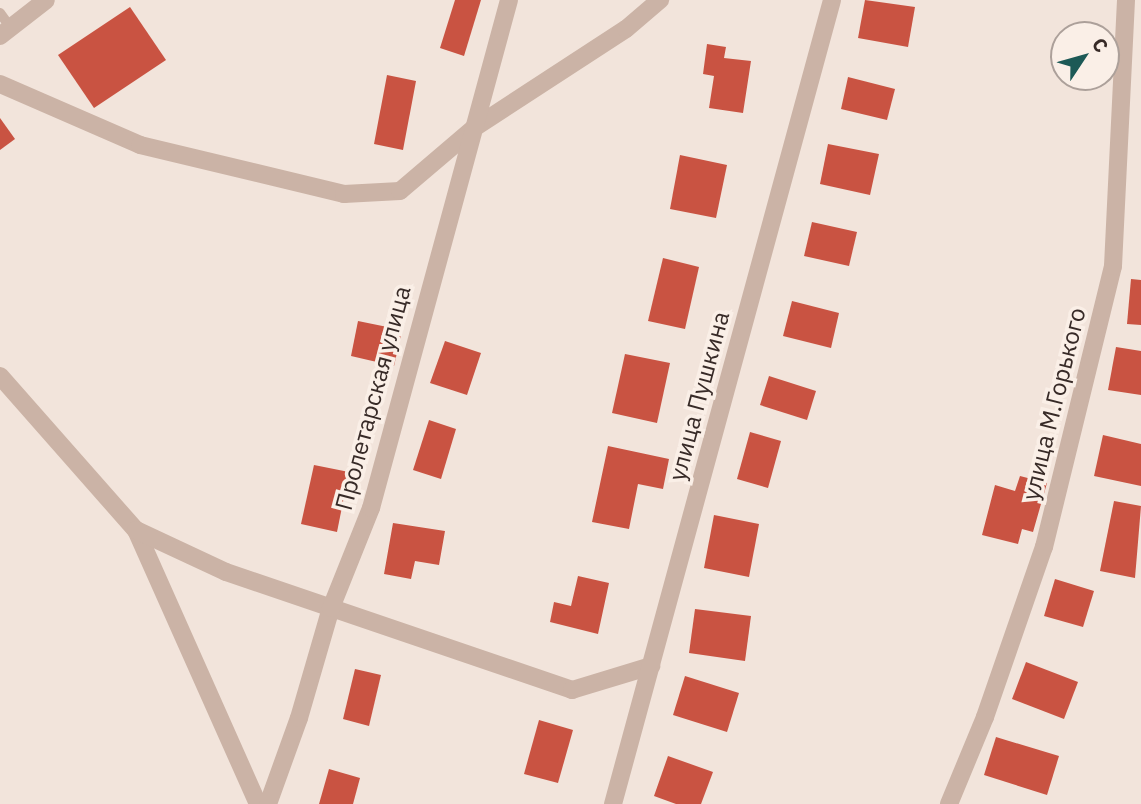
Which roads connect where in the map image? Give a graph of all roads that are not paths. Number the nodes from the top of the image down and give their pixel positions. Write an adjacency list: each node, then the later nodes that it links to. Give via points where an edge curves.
1 (47, 0): 6 (street)
2 (509, 0): 8 (street, Пролетарская улица)
3 (660, 0): 8 (street, via 625,29)
4 (832, 0): 12 (street, улица Пушкина)
5 (1126, 0): 16 (street, улица М.Горького, via 1113,266 1044,547 985,717)
6 (4, 26)
7 (0, 84): 8 (street, via 140,145 344,194 400,191)
8 (474, 128): 11 (street, Пролетарская улица, via 372,508)
9 (0, 376): 10 (street)
10 (136, 530): 11 (street, via 226,572); 13 (street)
11 (331, 608): 12 (street, via 572,690); 14 (street, Пролетарская улица)
12 (651, 666): 15 (street, улица Пушкина)
13 (258, 804)
14 (268, 804)
15 (613, 804)
16 (949, 804)

